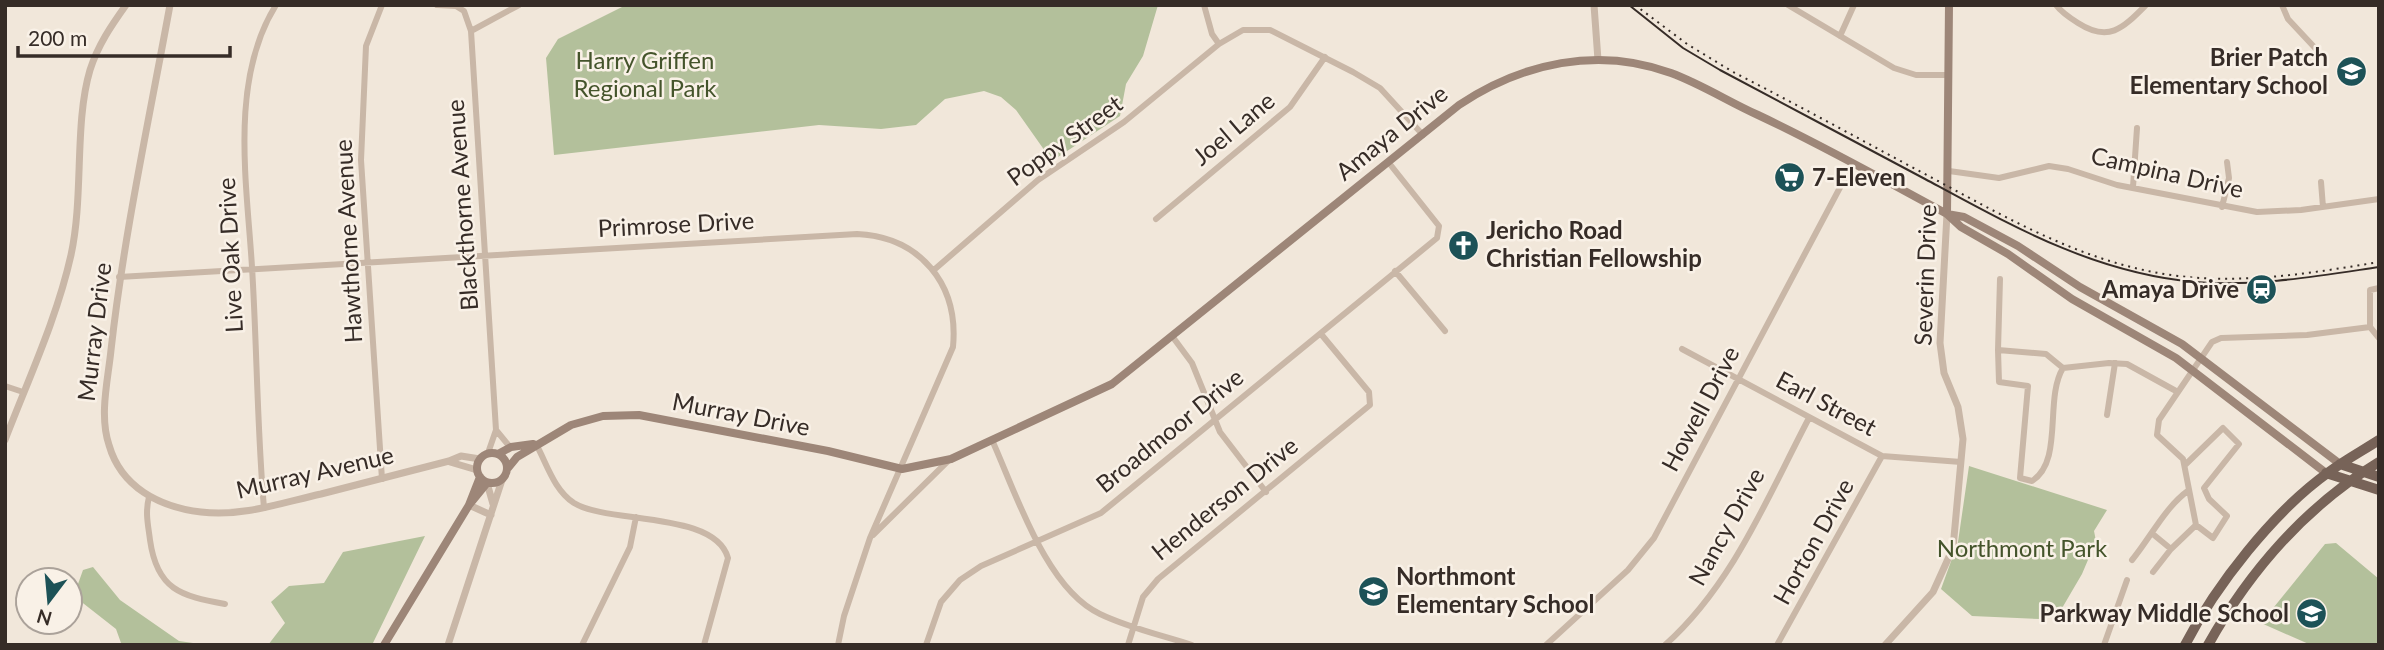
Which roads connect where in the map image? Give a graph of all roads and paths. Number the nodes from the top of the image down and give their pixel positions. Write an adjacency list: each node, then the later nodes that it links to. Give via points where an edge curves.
1 (126, 5): 57 (street, via 102,39 90,69 71,255)
2 (170, 5): 40 (street, Murray Drive)
3 (276, 5): 38 (street, Live Oak Drive, via 258,41 250,74 244,176)
4 (382, 5): 36 (street, Hawthorne Avenue, via 366,46 361,160)
5 (437, 5): 15 (street, via 464,11)
6 (519, 5): 15 (street)
7 (1204, 5): 17 (street)
8 (1594, 5): 20 (street)
9 (1788, 5): 16 (street)
10 (1854, 5): 16 (street)
11 (1949, 5): 21 (main road, Severin Drive)
12 (2056, 5): 13 (street, via 2090,30 2105,33 2125,26)
13 (2146, 5)
14 (2282, 5): 18 (street, via 2288,19)
15 (471, 30): 35 (street, Blackthorne Avenue)
16 (1840, 36): 21 (street, via 1900,71)
17 (1219, 44): 19 (street, Poppy Street, via 1243,30 1265,29); 37 (street, Poppy Street, via 1146,106 1038,180)
18 (2316, 49)
19 (1325, 57): 23 (street, Poppy Street, via 1380,88); 34 (street, Joel Lane, via 1290,107)
20 (1598, 60): 23 (main road, Amaya Drive, via 1550,64 1504,78 1459,105); 26 (main road, Amaya Drive, via 1629,62 1674,74)
21 (1948, 75): 27 (main road, Severin Drive)
22 (2137, 128): 29 (street)
23 (1423, 135): 25 (main road, Amaya Drive)
24 (2227, 162): 31 (street, via 2229,178)
25 (1389, 163): 39 (street, Broadmoor Drive, via 1440,232); 46 (main road, Amaya Drive)
26 (1853, 163): 33 (main road, Amaya Drive); 54 (street, Howell Drive)
27 (1949, 171): 29 (street, Campina Drive, via 1990,179 2049,166); 33 (main road, Severin Drive)
28 (2321, 182): 32 (street)
29 (2133, 187): 31 (street, Campina Drive)
30 (2379, 199): 32 (street, Campina Drive)
31 (2222, 207): 32 (street, Campina Drive, via 2277,212)
32 (2323, 207)
33 (1947, 214): 50 (main road, Amaya Drive, via 1964,217 2018,246); 53 (main road, Amaya Drive, via 2072,299); 73 (street, Severin Drive, via 1940,343 1944,373 1962,419)
34 (1156, 219)
35 (485, 255): 36 (street, Primrose Drive); 37 (street, Primrose Drive, via 856,234 902,244); 61 (street, Blackthorne Avenue)
36 (366, 262): 38 (street, Primrose Drive); 83 (street, Hawthorne Avenue)
37 (935, 269): 78 (street, via 954,320 953,348)
38 (253, 270): 40 (street, Primrose Drive); 92 (street, Live Oak Drive)
39 (1395, 271): 44 (street); 45 (street, Broadmoor Drive)
40 (119, 277): 89 (street, Murray Drive, via 105,428 121,471)
41 (2000, 279): 49 (street)
42 (2379, 288): 43 (street, via 2370,290)
43 (2370, 327): 47 (street); 50 (street, via 2221,338 2212,342)
44 (1446, 331)
45 (1321, 334): 60 (street, Broadmoor Drive); 88 (street, Henderson Drive, via 1369,392 1371,401)
46 (1172, 336): 60 (street, via 1192,363); 63 (main road, Amaya Drive, via 1112,384)
47 (2379, 338)
48 (1682, 349): 54 (street, Earl Street)
49 (1998, 351): 52 (street, via 2046,354); 52 (street, via 1999,382 2028,386 2020,478 2032,481 2049,460 2055,381)
50 (2201, 359): 53 (street); 75 (main road, Amaya Drive)
51 (2115, 363): 52 (street); 56 (street, via 2133,366); 58 (street)
52 (2063, 368)
53 (2191, 370): 56 (street); 80 (main road, Amaya Drive)
54 (1739, 380): 59 (street, Earl Street); 113 (street, Howell Drive, via 1646,549)
55 (5, 386): 57 (street)
56 (2176, 391): 76 (street, via 2159,420 2157,435)
57 (23, 392): 62 (street)
58 (2107, 415)
59 (1809, 418): 69 (street, Earl Street); 114 (street, Nancy Drive, via 1725,578)
60 (1214, 419): 88 (street, via 1231,449); 98 (street, Broadmoor Drive, via 1101,513)
61 (496, 430): 66 (street); 67 (street, Blackthorne Avenue)
62 (5, 440)
63 (992, 440): 71 (main road, Amaya Drive); 98 (street)
64 (2379, 440): 75 (main road)
65 (536, 444): 66 (main road); 77 (main road); 78 (main road, Murray Drive, via 571,425 603,416 639,415); 94 (street, via 557,486 574,502)
66 (510, 447): 68 (main road)
67 (488, 453): 68 (main road); 70 (main road)
68 (498, 454): 77 (main road)
69 (1882, 456): 73 (street, Earl Street); 115 (street, Horton Drive)
70 (480, 459): 72 (street, Murray Avenue, via 461,456); 82 (main road)
71 (951, 459): 78 (main road, Amaya Drive); 97 (street)
72 (449, 461): 82 (street); 83 (street, Murray Avenue)
73 (1961, 462): 116 (street, Severin Drive, via 1953,548 1947,566 1926,601)
74 (2379, 462): 79 (main road)
75 (2340, 464): 79 (main road, Amaya Drive); 80 (main road)
76 (2185, 465): 86 (street); 95 (street, via 2222,428 2239,444 2204,488 2227,516 2213,538)
77 (508, 468): 84 (main road)
78 (902, 469): 97 (street)
79 (2363, 472): 81 (main road, Amaya Drive); 85 (main road)
80 (2326, 473): 85 (main road, Amaya Drive); 118 (main road, via 2231,570)
81 (2379, 477)
82 (483, 478): 84 (main road); 90 (main road); 91 (street)
83 (382, 479): 92 (street, Murray Avenue)
84 (502, 480): 91 (street)
85 (2350, 482): 87 (main road, Amaya Drive); 119 (main road, via 2296,528 2247,581)
86 (2189, 490): 95 (street); 96 (street, via 2174,501)
87 (2379, 490)
88 (1266, 492): 104 (street, Henderson Drive, via 1158,579 1143,597)
89 (149, 497): 92 (street, Murray Avenue, via 198,512); 103 (street, via 145,512 156,569 167,584 184,595)
90 (468, 505): 93 (street); 105 (main road)
91 (493, 505): 93 (street)
92 (264, 508)
93 (491, 515): 106 (street)
94 (636, 517): 107 (street, via 630,547); 108 (street, via 678,523 727,552)
95 (2196, 525): 99 (street)
96 (2154, 534): 99 (street); 100 (street)
97 (870, 538): 109 (street)
98 (1039, 542): 104 (street, via 1052,570 1072,594 1100,614); 110 (street, Broadmoor Drive, via 981,566 955,585 941,603)
99 (2171, 549): 101 (street)
100 (2132, 561)
101 (2153, 572)
102 (2127, 580): 117 (street)
103 (225, 604)
104 (1133, 626): 111 (street, Henderson Drive); 112 (street)
105 (384, 645)
106 (448, 645)
107 (582, 645)
108 (704, 645)
109 (838, 645)
110 (926, 645)
111 (1128, 645)
112 (1192, 645)
113 (1546, 645)
114 (1665, 645)
115 (1777, 645)
116 (1885, 645)
117 (2104, 645)
118 (2185, 645)
119 (2208, 645)

